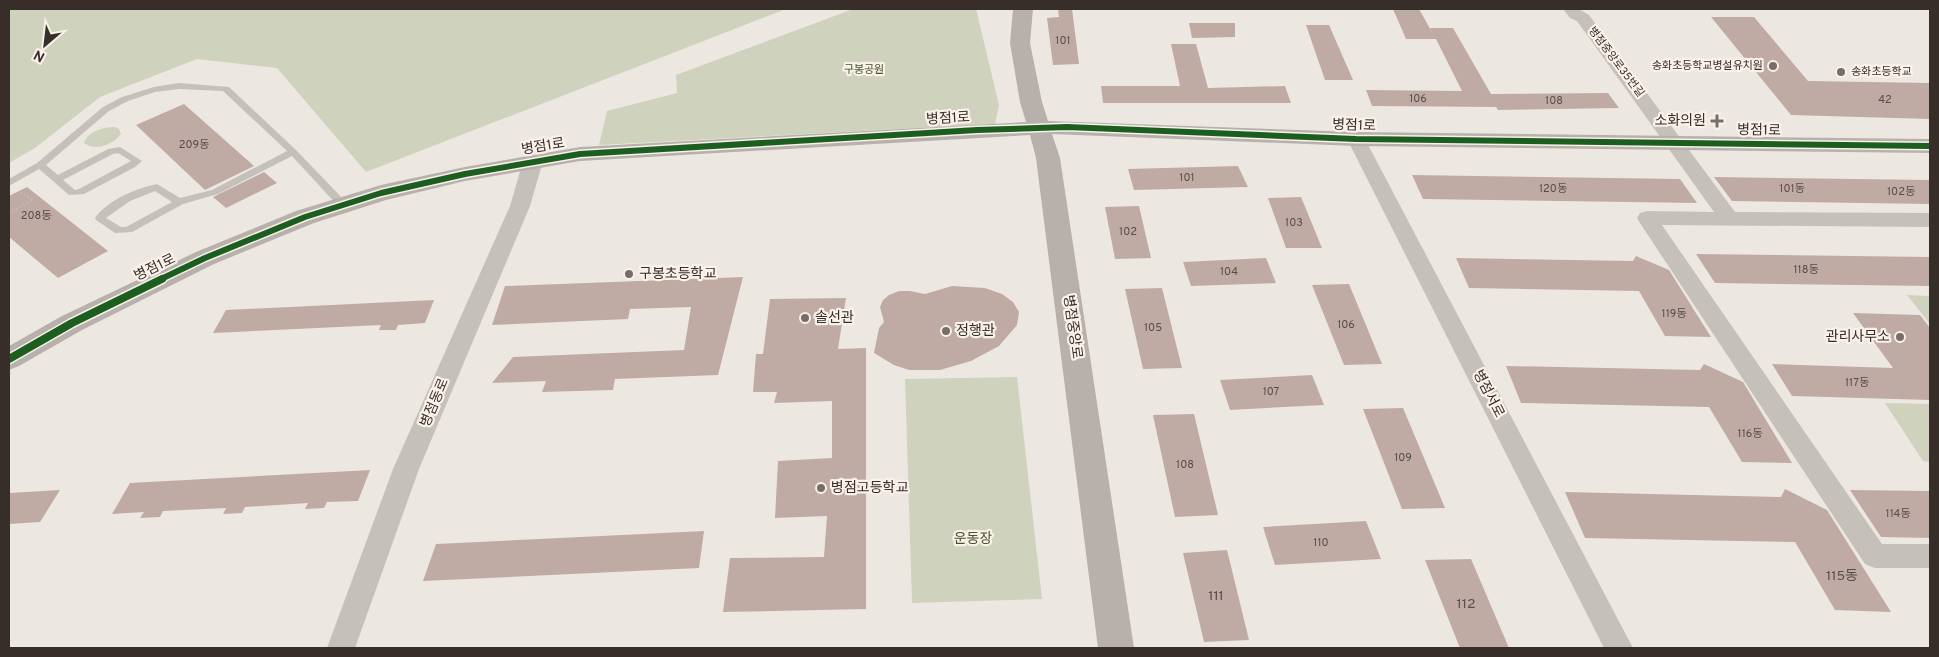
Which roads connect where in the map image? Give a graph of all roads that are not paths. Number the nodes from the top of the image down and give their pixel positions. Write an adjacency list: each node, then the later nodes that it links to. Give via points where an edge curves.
1 (1022, 9): 3 (street, 병점중앙로, via 1020,44)
2 (1571, 9): 5 (street, 병점중앙로35번길, via 1583,18)
3 (1040, 128): 4 (street, 병점1로); 8 (street, 병점1로, via 580,154); 19 (street, 병점중앙로, via 1048,158)
4 (1356, 139): 5 (street, 병점1로); 20 (street, 병점서로)
5 (1676, 143): 6 (street, 병점1로); 14 (street, 병점중앙로35번길)
6 (1930, 146)
7 (293, 152): 9 (lane, via 226,89 179,86 125,99 106,109); 12 (lane, via 214,192); 13 (lane)
8 (533, 161): 13 (street, 병점1로, via 381,193); 18 (street, 병점동로, via 520,206 406,469)
9 (40, 165): 10 (lane); 11 (lane)
10 (57, 179): 10 (lane, via 73,193 80,192 136,161 120,150 111,151)
11 (9, 183)
12 (179, 202): 12 (lane, via 157,187 146,189 106,210 100,218 118,231 128,230)
13 (343, 205): 16 (street, 병점1로, via 205,258)
14 (1729, 218): 15 (street); 17 (street, via 1647,218 1875,556)
15 (1930, 220)
16 (9, 359)
17 (1930, 556)
18 (341, 648)
19 (1116, 648)
20 (1620, 648)

